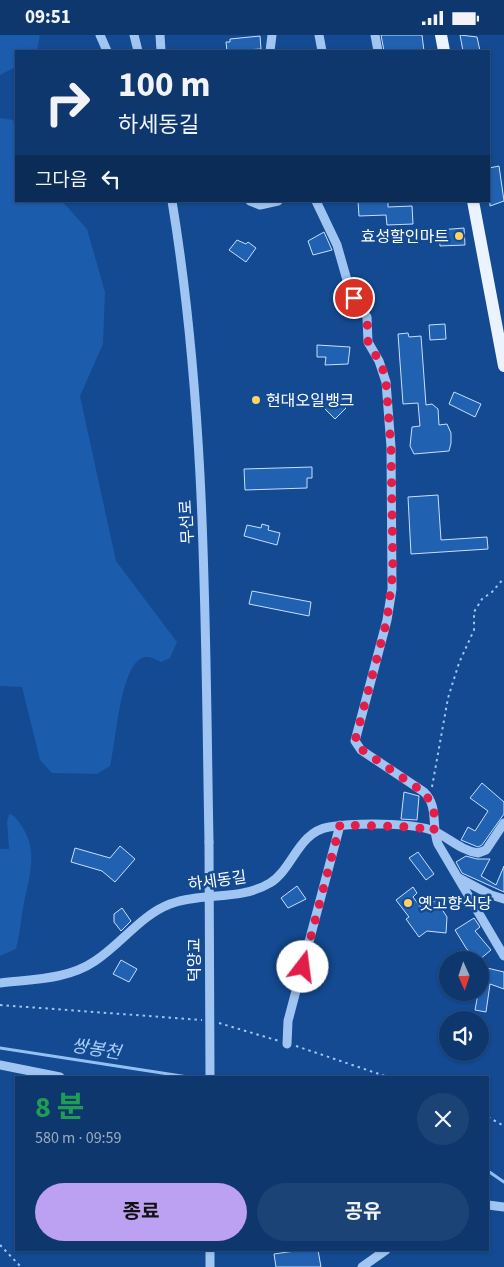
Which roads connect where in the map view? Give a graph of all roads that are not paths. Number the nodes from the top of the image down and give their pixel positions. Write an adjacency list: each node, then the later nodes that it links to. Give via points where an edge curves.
1 (100, 35): 8 (street)
2 (134, 35): 9 (street)
3 (160, 35): 10 (street)
4 (272, 35): 11 (street)
5 (319, 35): 12 (street)
6 (375, 35): 13 (street)
7 (441, 35): 14 (main road)
8 (107, 50)
9 (138, 50)
10 (161, 50)
11 (270, 50)
12 (322, 50)
13 (378, 50)
14 (444, 50)
15 (172, 202): 24 (street, 무선로, via 194,376 205,622)
16 (252, 202): 17 (street, via 260,205)
17 (274, 202)
18 (316, 202): 23 (street, via 337,245 352,294 367,317 368,342 382,366 391,447 392,589 355,741 361,749 424,792 434,812)
19 (472, 202): 20 (main road)
20 (504, 366)
21 (504, 823): 23 (street, 하세동길, via 481,853 470,851)
22 (340, 825): 23 (street, 하세동길, via 414,827); 28 (street, 하세동길, via 324,828 310,837 298,847 283,871 264,886 237,894 200,897 168,905 152,914 94,962 78,970 58,976); 29 (street, via 288,1021)
23 (434, 831): 25 (street)
24 (209, 842): 32 (street, 덕양교, bridge)
25 (458, 877): 26 (street); 27 (street)
26 (504, 899)
27 (504, 956)
28 (0, 983)
29 (287, 1044)
30 (0, 1065): 31 (street)
31 (55, 1076)
32 (210, 1076)
33 (489, 1205): 34 (street)
34 (504, 1207)
35 (210, 1251): 37 (street)
36 (385, 1251): 38 (street)
37 (210, 1267)
38 (362, 1267)

